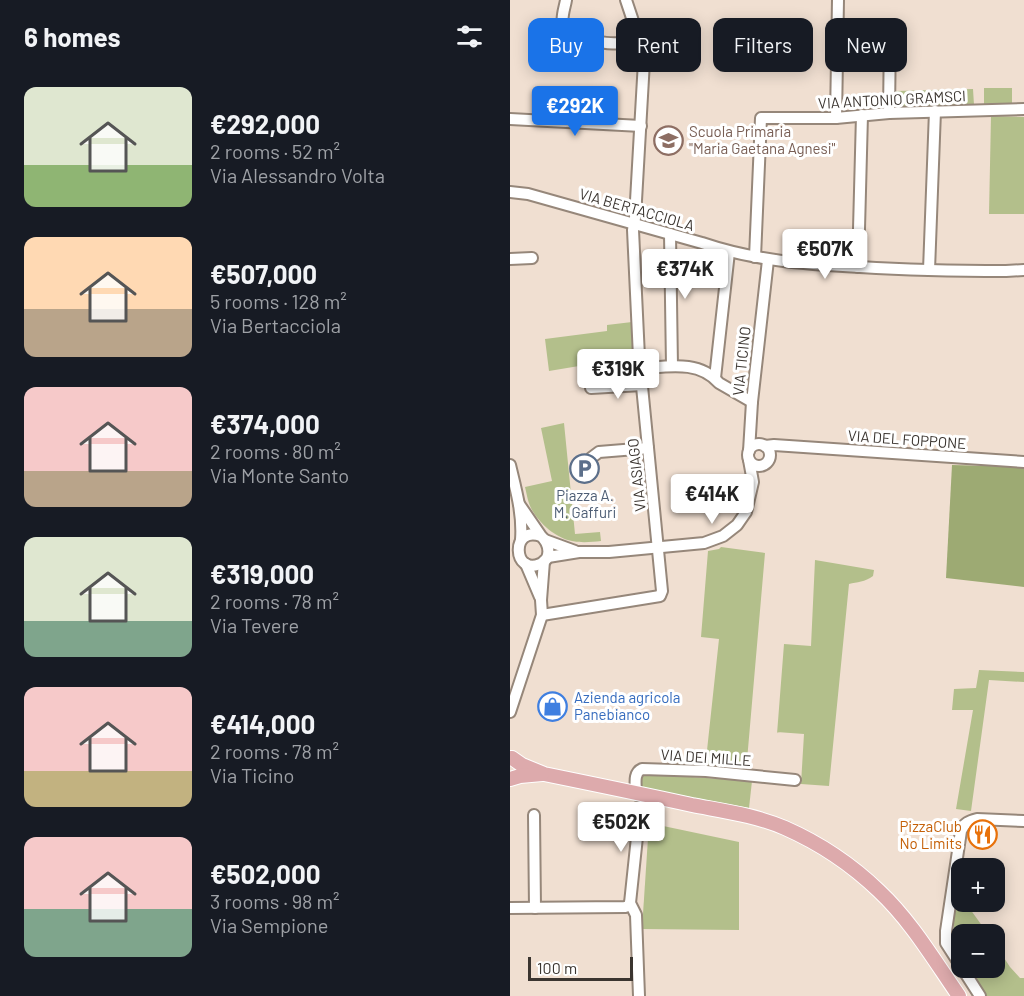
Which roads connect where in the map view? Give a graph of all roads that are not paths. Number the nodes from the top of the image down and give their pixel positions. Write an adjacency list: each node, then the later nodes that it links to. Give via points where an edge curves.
1 (566, 0): 3 (street, via 562,24 567,32)
2 (838, 0): 10 (street)
3 (616, 43)
4 (643, 72): 12 (street, VIA ASIAGO)
5 (890, 72): 8 (street)
6 (1024, 109): 7 (street, VIA ANTONIO GRAMSCI)
7 (934, 111): 8 (street, VIA ANTONIO GRAMSCI); 22 (street)
8 (889, 113): 9 (street, VIA ANTONIO GRAMSCI)
9 (862, 115): 10 (street, VIA ANTONIO GRAMSCI); 21 (street)
10 (836, 118): 17 (street, VIA ANTONIO GRAMSCI, via 761,118 752,241)
11 (510, 119): 12 (street)
12 (641, 126): 14 (street, VIA ASIAGO)
13 (510, 192): 14 (street, VIA BERTACCIOLA)
14 (633, 225): 15 (street, VIA BERTACCIOLA); 25 (street, VIA ASIAGO, via 639,357)
15 (670, 234): 16 (street, VIA BERTACCIOLA); 24 (street)
16 (729, 252): 17 (street, VIA BERTACCIOLA); 26 (street)
17 (755, 257): 20 (street, VIA BERTACCIOLA)
18 (532, 258): 19 (street)
19 (510, 259)
20 (768, 260): 21 (street, VIA BERTACCIOLA); 29 (street, VIA TICINO)
21 (858, 267): 22 (street, VIA BERTACCIOLA)
22 (929, 270): 23 (street, VIA BERTACCIOLA)
23 (1024, 270)
24 (672, 366): 25 (street); 26 (street, via 694,367)
25 (645, 368): 27 (street, VIA ASIAGO)
26 (715, 378): 29 (street)
27 (642, 385): 28 (street); 33 (street, VIA ASIAGO)
28 (591, 388)
29 (752, 402): 30 (street, VIA TICINO)
30 (750, 430): 31 (street); 35 (street, VIA TICINO)
31 (764, 445): 32 (street, VIA DEL FOPPONE); 35 (street, via 756,445); 37 (street, via 770,454)
32 (788, 446): 36 (street, VIA DEL FOPPONE); 37 (street)
33 (648, 448): 34 (street); 42 (street, VIA ASIAGO)
34 (595, 455)
35 (749, 456): 37 (street, via 753,465); 39 (street, VIA TICINO)
36 (1024, 462)
37 (766, 463): 39 (street, VIA TICINO)
38 (510, 465): 40 (street)
39 (753, 482): 42 (street, VIA TICINO, via 746,512 738,525 723,536 704,543)
40 (519, 504): 41 (street); 43 (street, via 522,525)
41 (543, 538): 43 (street, via 529,535); 44 (street); 45 (street, via 548,545)
42 (658, 548): 44 (street, VIA TICINO); 47 (street, VIA ASIAGO, via 660,596)
43 (517, 551): 45 (street, via 534,566); 46 (street)
44 (579, 552): 45 (street)
45 (546, 559): 46 (street)
46 (541, 600): 47 (street)
47 (542, 615): 48 (street)
48 (510, 712)
49 (511, 755): 50 (main road); 51 (main road, via 522,765)
50 (510, 772)
51 (544, 774): 52 (main road); 54 (main road)
52 (510, 779)
53 (795, 780): 54 (street, VIA DEI MILLE, via 642,769 636,775)
54 (636, 800): 57 (street, via 637,837); 61 (main road, via 765,821 830,852 900,912)
55 (534, 815): 59 (street)
56 (1024, 821): 62 (street, via 977,819 961,831 946,943)
57 (630, 903): 59 (street, via 625,907); 60 (street, via 636,915)
58 (510, 908): 59 (street)
59 (535, 908)
60 (639, 996)
61 (959, 996)
62 (980, 996)

